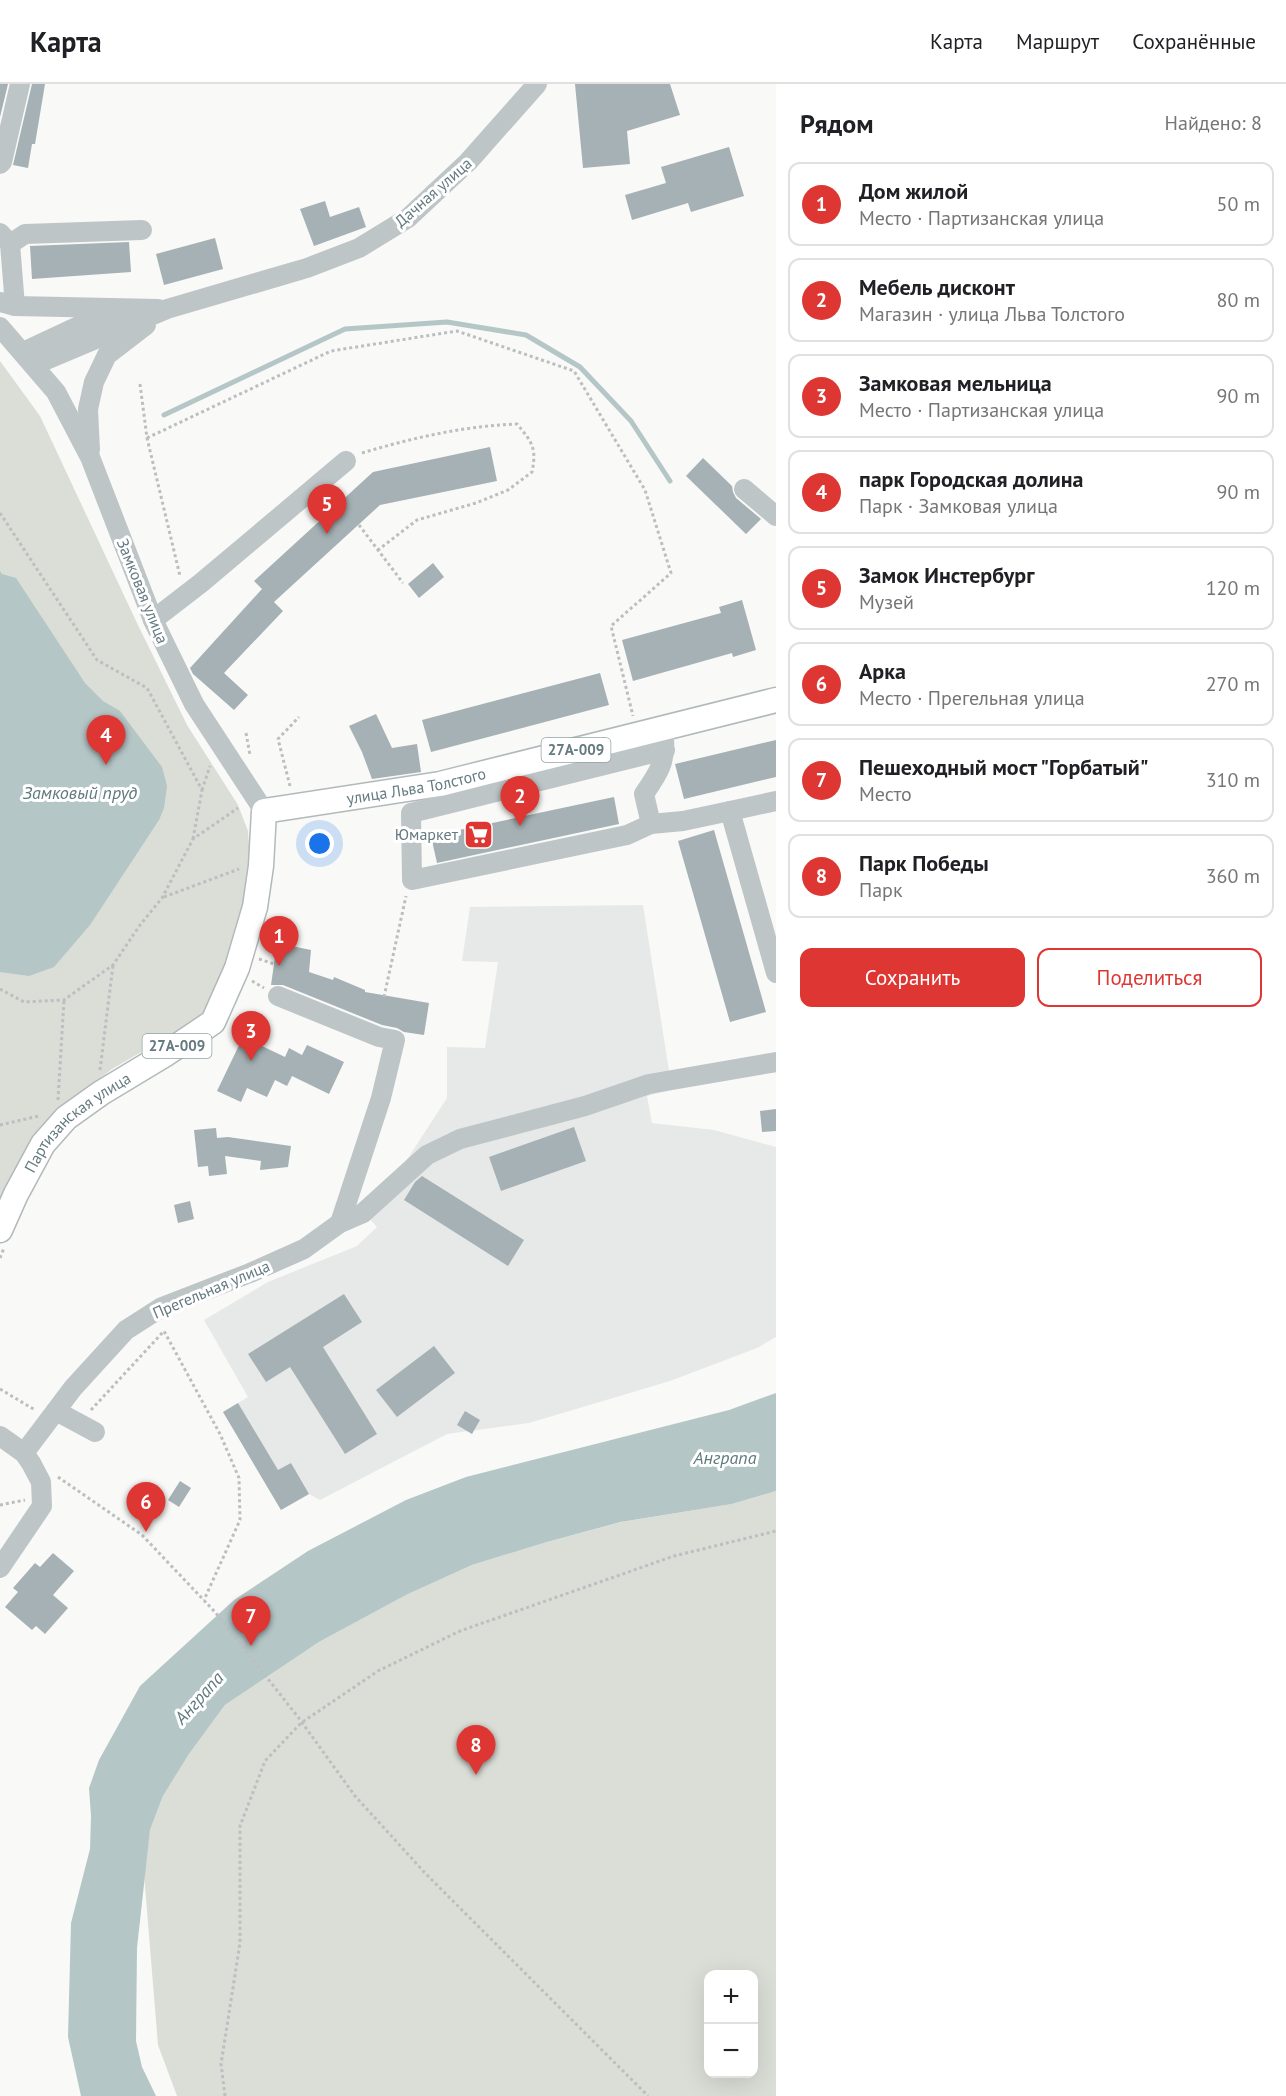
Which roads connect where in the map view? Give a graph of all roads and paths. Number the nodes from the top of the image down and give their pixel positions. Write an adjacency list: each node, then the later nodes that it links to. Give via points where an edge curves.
1 (20, 84): 3 (street)
2 (537, 84): 7 (street, Дачная улица, via 468,162 408,218 359,248 307,268)
3 (0, 164)
4 (142, 230): 5 (street, via 26,234)
5 (5, 239): 6 (street)
6 (8, 304): 7 (street, Дачная улица)
7 (167, 309): 9 (street, Дачная улица, via 85,323); 12 (street, Дачная улица, via 107,355 94,382 88,409)
8 (0, 327): 9 (street)
9 (28, 358): 12 (street, Замковая улица, via 56,392)
10 (140, 384): 11 (path)
11 (147, 438): 20 (path); 25 (path, via 331,351 457,331 574,371 645,490 670,573 611,627)
12 (90, 457): 21 (street, Замковая улица)
13 (346, 461): 18 (path, via 360,453 414,438 492,425 517,424 531,441 536,455 532,472 508,490 417,520); 20 (street)
14 (744, 489): 16 (street)
15 (0, 513): 29 (path, via 97,660 147,688)
16 (776, 516)
17 (358, 525): 18 (path)
18 (378, 550): 19 (path)
19 (403, 583)
20 (185, 595): 21 (street)
21 (153, 620): 33 (street, Замковая улица, via 194,704)
22 (776, 700): 26 (main road, улица Льва Толстого / 27А-009)
23 (299, 717): 30 (path, via 278,739)
24 (246, 733): 27 (path)
25 (638, 734): 26 (main road, улица Льва Толстого / 27А-009); 33 (main road, улица Льва Толстого / 27А-009, via 440,784)
26 (663, 739): 35 (street, via 664,760 644,794); 38 (street, via 411,813)
27 (248, 743)
28 (210, 766): 29 (path)
29 (202, 790): 36 (path)
30 (292, 794)
31 (776, 801): 34 (street)
32 (238, 808): 36 (path)
33 (264, 811): 54 (main road, Партизанская улица / 27А-009, via 255,907 237,968 213,1022 66,1118 43,1144)
34 (730, 811): 35 (street); 43 (street)
35 (651, 824): 38 (street, via 627,835)
36 (194, 839): 39 (path)
37 (249, 865): 39 (path)
38 (411, 880): 46 (path)
39 (162, 898): 42 (path)
40 (256, 958): 41 (path)
41 (274, 964)
42 (113, 965): 47 (path); 49 (path)
43 (776, 973)
44 (0, 989): 47 (path, via 24,1002)
45 (278, 996): 53 (street, via 395,1040 381,1098)
46 (384, 997)
47 (64, 1000): 50 (path)
48 (776, 1062): 53 (street, Прегельная улица, via 649,1084 585,1106 460,1138 427,1155 363,1213)
49 (99, 1079)
50 (58, 1101)
51 (46, 1114): 52 (path)
52 (0, 1125)
53 (340, 1223): 56 (street, Прегельная улица, via 304,1249 162,1307 126,1330)
54 (0, 1230)
55 (0, 1389): 56 (path)
56 (53, 1414): 57 (street); 59 (street, Прегельная улица)
57 (87, 1428): 65 (path, via 164,1331 220,1434 239,1478 240,1520)
58 (0, 1436): 59 (street)
59 (24, 1452): 64 (street, via 41,1482 42,1506)
60 (54, 1473): 65 (path, via 142,1535)
61 (29, 1499): 62 (path)
62 (0, 1505)
63 (776, 1531): 66 (path, via 674,1556 460,1631 378,1671)
64 (0, 1568)
65 (204, 1600): 66 (path)
66 (301, 1723): 67 (path, via 265,1761 240,1826 240,1943 221,2064); 68 (path, via 355,1796 425,1873)
67 (225, 2096)
68 (648, 2096)

